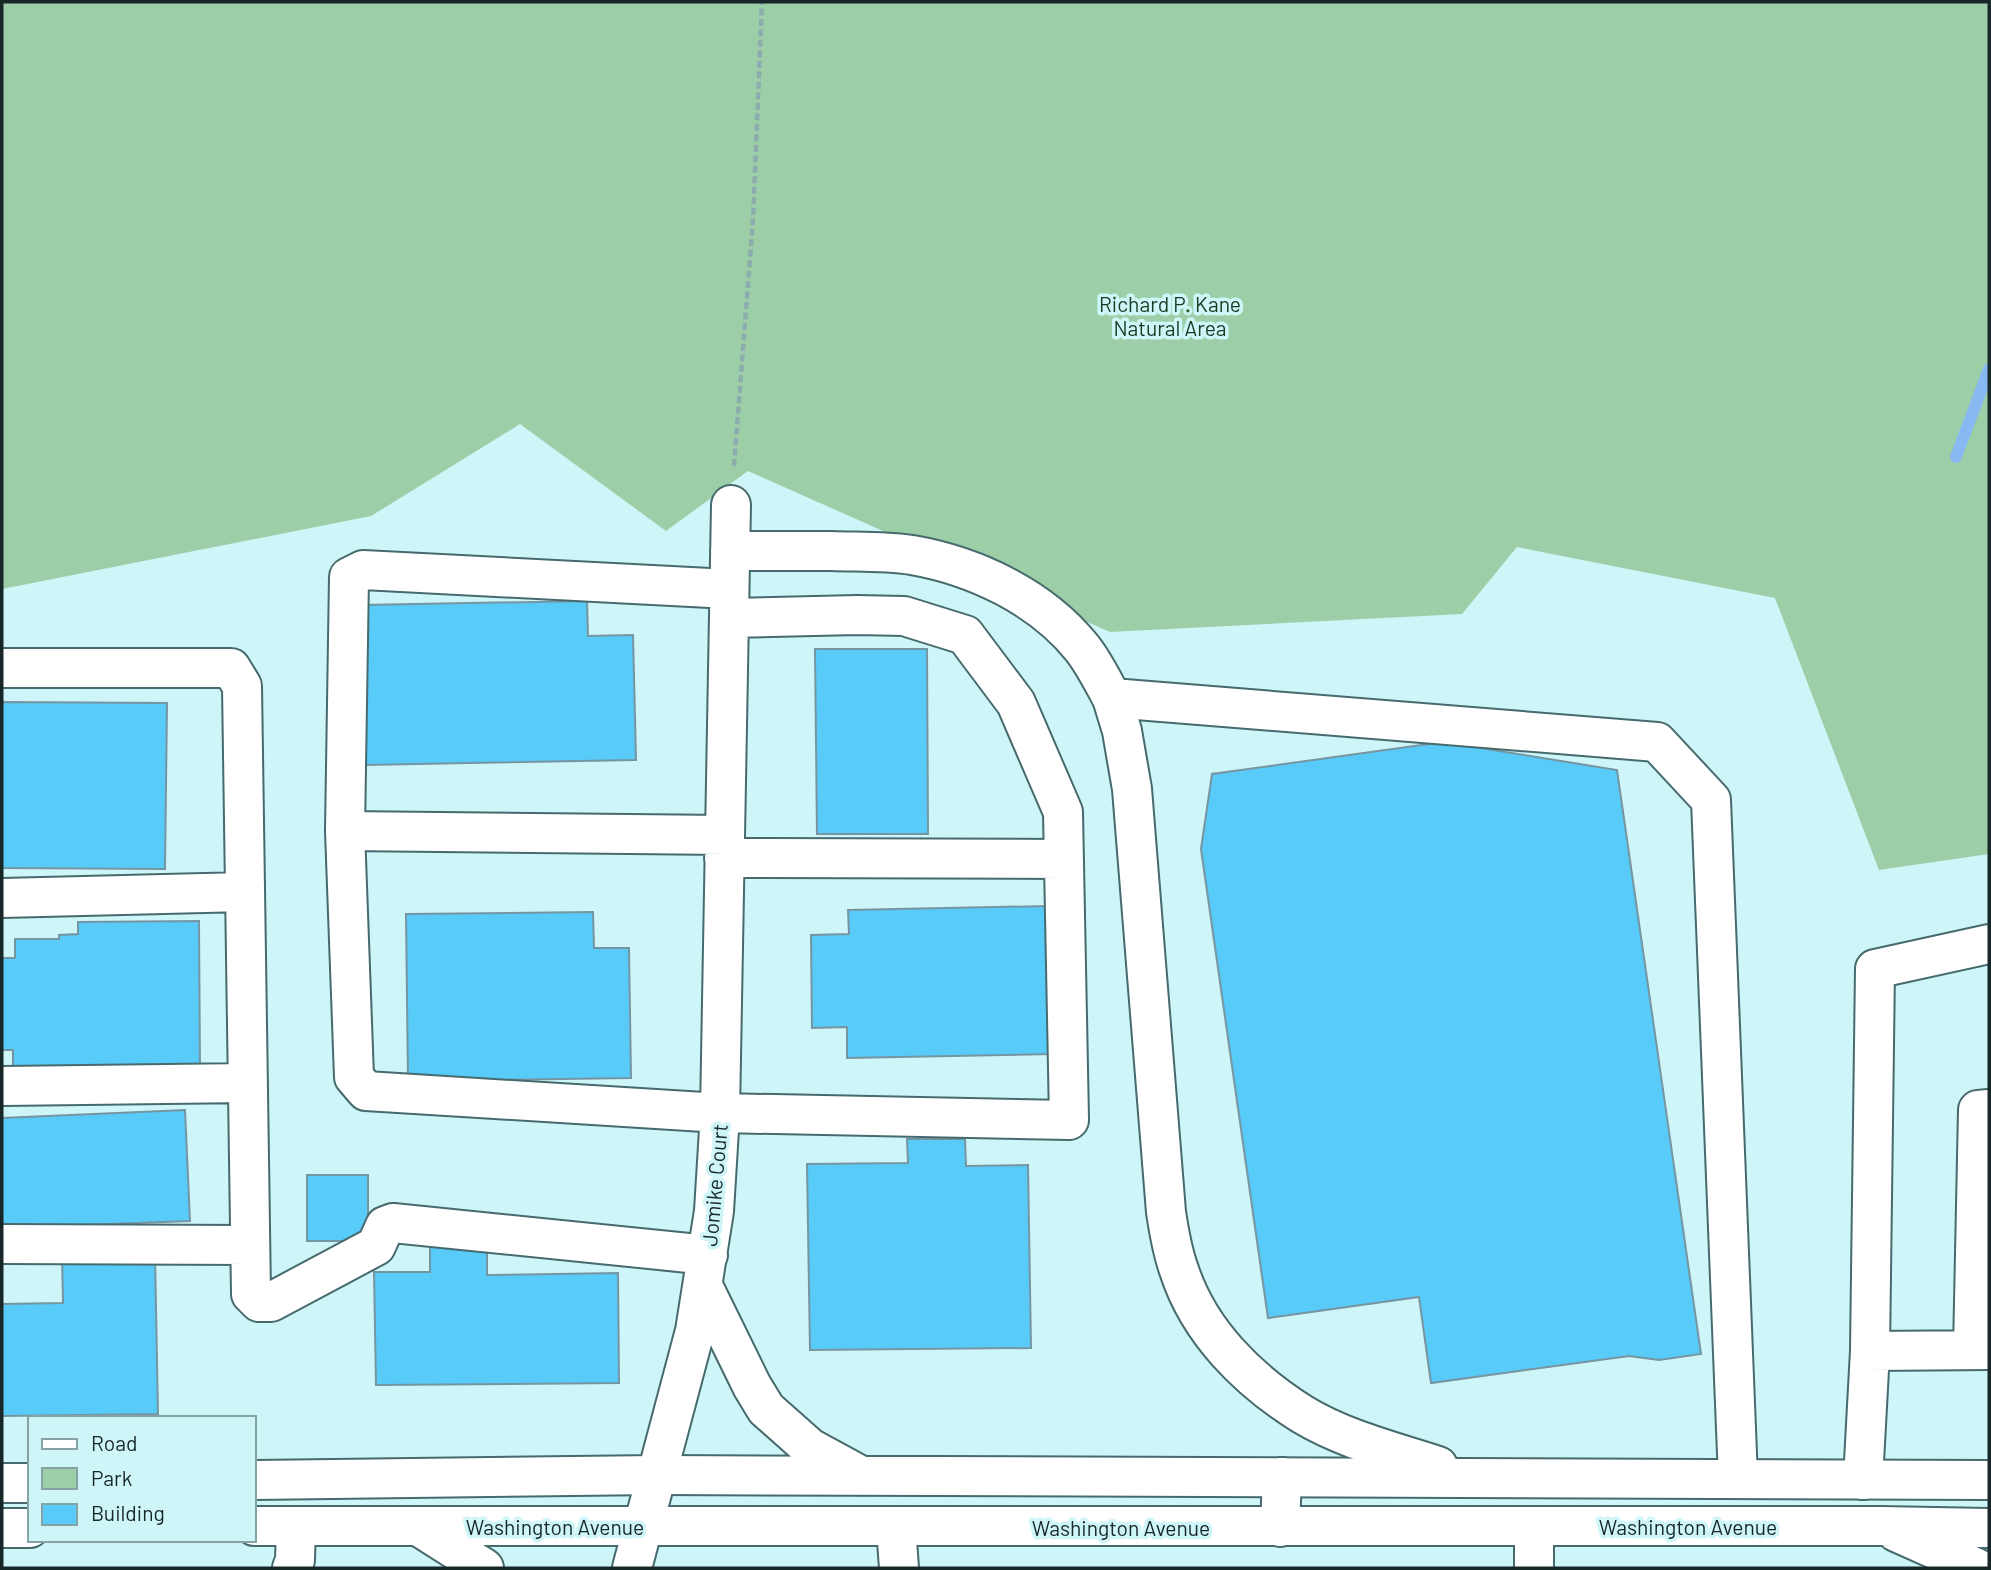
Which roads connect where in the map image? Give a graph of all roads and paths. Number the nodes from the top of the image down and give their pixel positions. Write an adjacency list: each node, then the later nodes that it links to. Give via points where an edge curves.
1 (762, 2): 2 (path, via 753,220)
2 (731, 505): 3 (main road)
3 (730, 551): 4 (main road, Jomike Court); 6 (main road, via 879,552 912,555 972,572 1031,602 1058,624 1082,648)
4 (729, 603): 7 (main road, via 363,570 349,577); 8 (main road, Jomike Court); 9 (main road, via 904,616 965,635 1016,703 1063,812)
5 (2, 668): 10 (main road, via 231,668 242,686)
6 (1112, 698): 25 (main road, via 1132,789 1166,1212 1178,1270 1190,1298 1222,1347 1303,1415 1367,1443); 26 (main road, via 1657,742 1711,800)
7 (345, 831): 8 (main road); 16 (main road, via 354,1077 366,1091)
8 (725, 847): 9 (main road); 16 (main road, Jomike Court)
9 (1064, 859): 16 (main road, via 1069,1120)
10 (245, 892): 11 (main road); 13 (main road)
11 (2, 898)
12 (1989, 944): 21 (main road, via 1875,969)
13 (248, 1083): 14 (main road); 18 (main road)
14 (2, 1086)
15 (1989, 1109): 20 (main road, via 1978,1110)
16 (720, 1113): 19 (main road, Jomike Court)
17 (2, 1244): 18 (main road)
18 (250, 1245): 19 (main road, via 251,1294 259,1301 271,1302 376,1246 384,1226 394,1223)
19 (706, 1272): 22 (main road, Jomike Court, via 686,1372); 23 (main road, via 752,1386 766,1409 810,1448)
20 (1981, 1350): 21 (main road)
21 (1870, 1351): 28 (main road)
22 (657, 1475): 23 (main road); 27 (main road); 37 (main road, Jomike Court)
23 (861, 1476): 24 (main road)
24 (1282, 1477): 25 (main road); 39 (main road)
25 (1473, 1478): 26 (main road)
26 (1738, 1479): 28 (main road)
27 (256, 1480)
28 (1863, 1480): 29 (main road)
29 (1989, 1480)
30 (2, 1483): 31 (main road)
31 (28, 1483)
32 (256, 1526): 33 (main road, Washington Avenue)
33 (296, 1526): 34 (main road, Washington Avenue); 43 (main road)
34 (418, 1526): 37 (main road, Washington Avenue); 44 (main road)
35 (1534, 1526): 36 (main road, Washington Avenue); 39 (main road, Washington Avenue); 47 (main road)
36 (1881, 1526): 42 (main road, Washington Avenue); 48 (main road)
37 (644, 1527): 38 (main road, Washington Avenue); 45 (main road, Jomike Court)
38 (896, 1527): 39 (main road, Washington Avenue); 46 (main road)
39 (1280, 1527)
40 (2, 1528): 41 (main road)
41 (28, 1528)
42 (1989, 1528)
43 (292, 1568)
44 (484, 1568)
45 (632, 1568)
46 (899, 1568)
47 (1534, 1568)
48 (1977, 1568)

